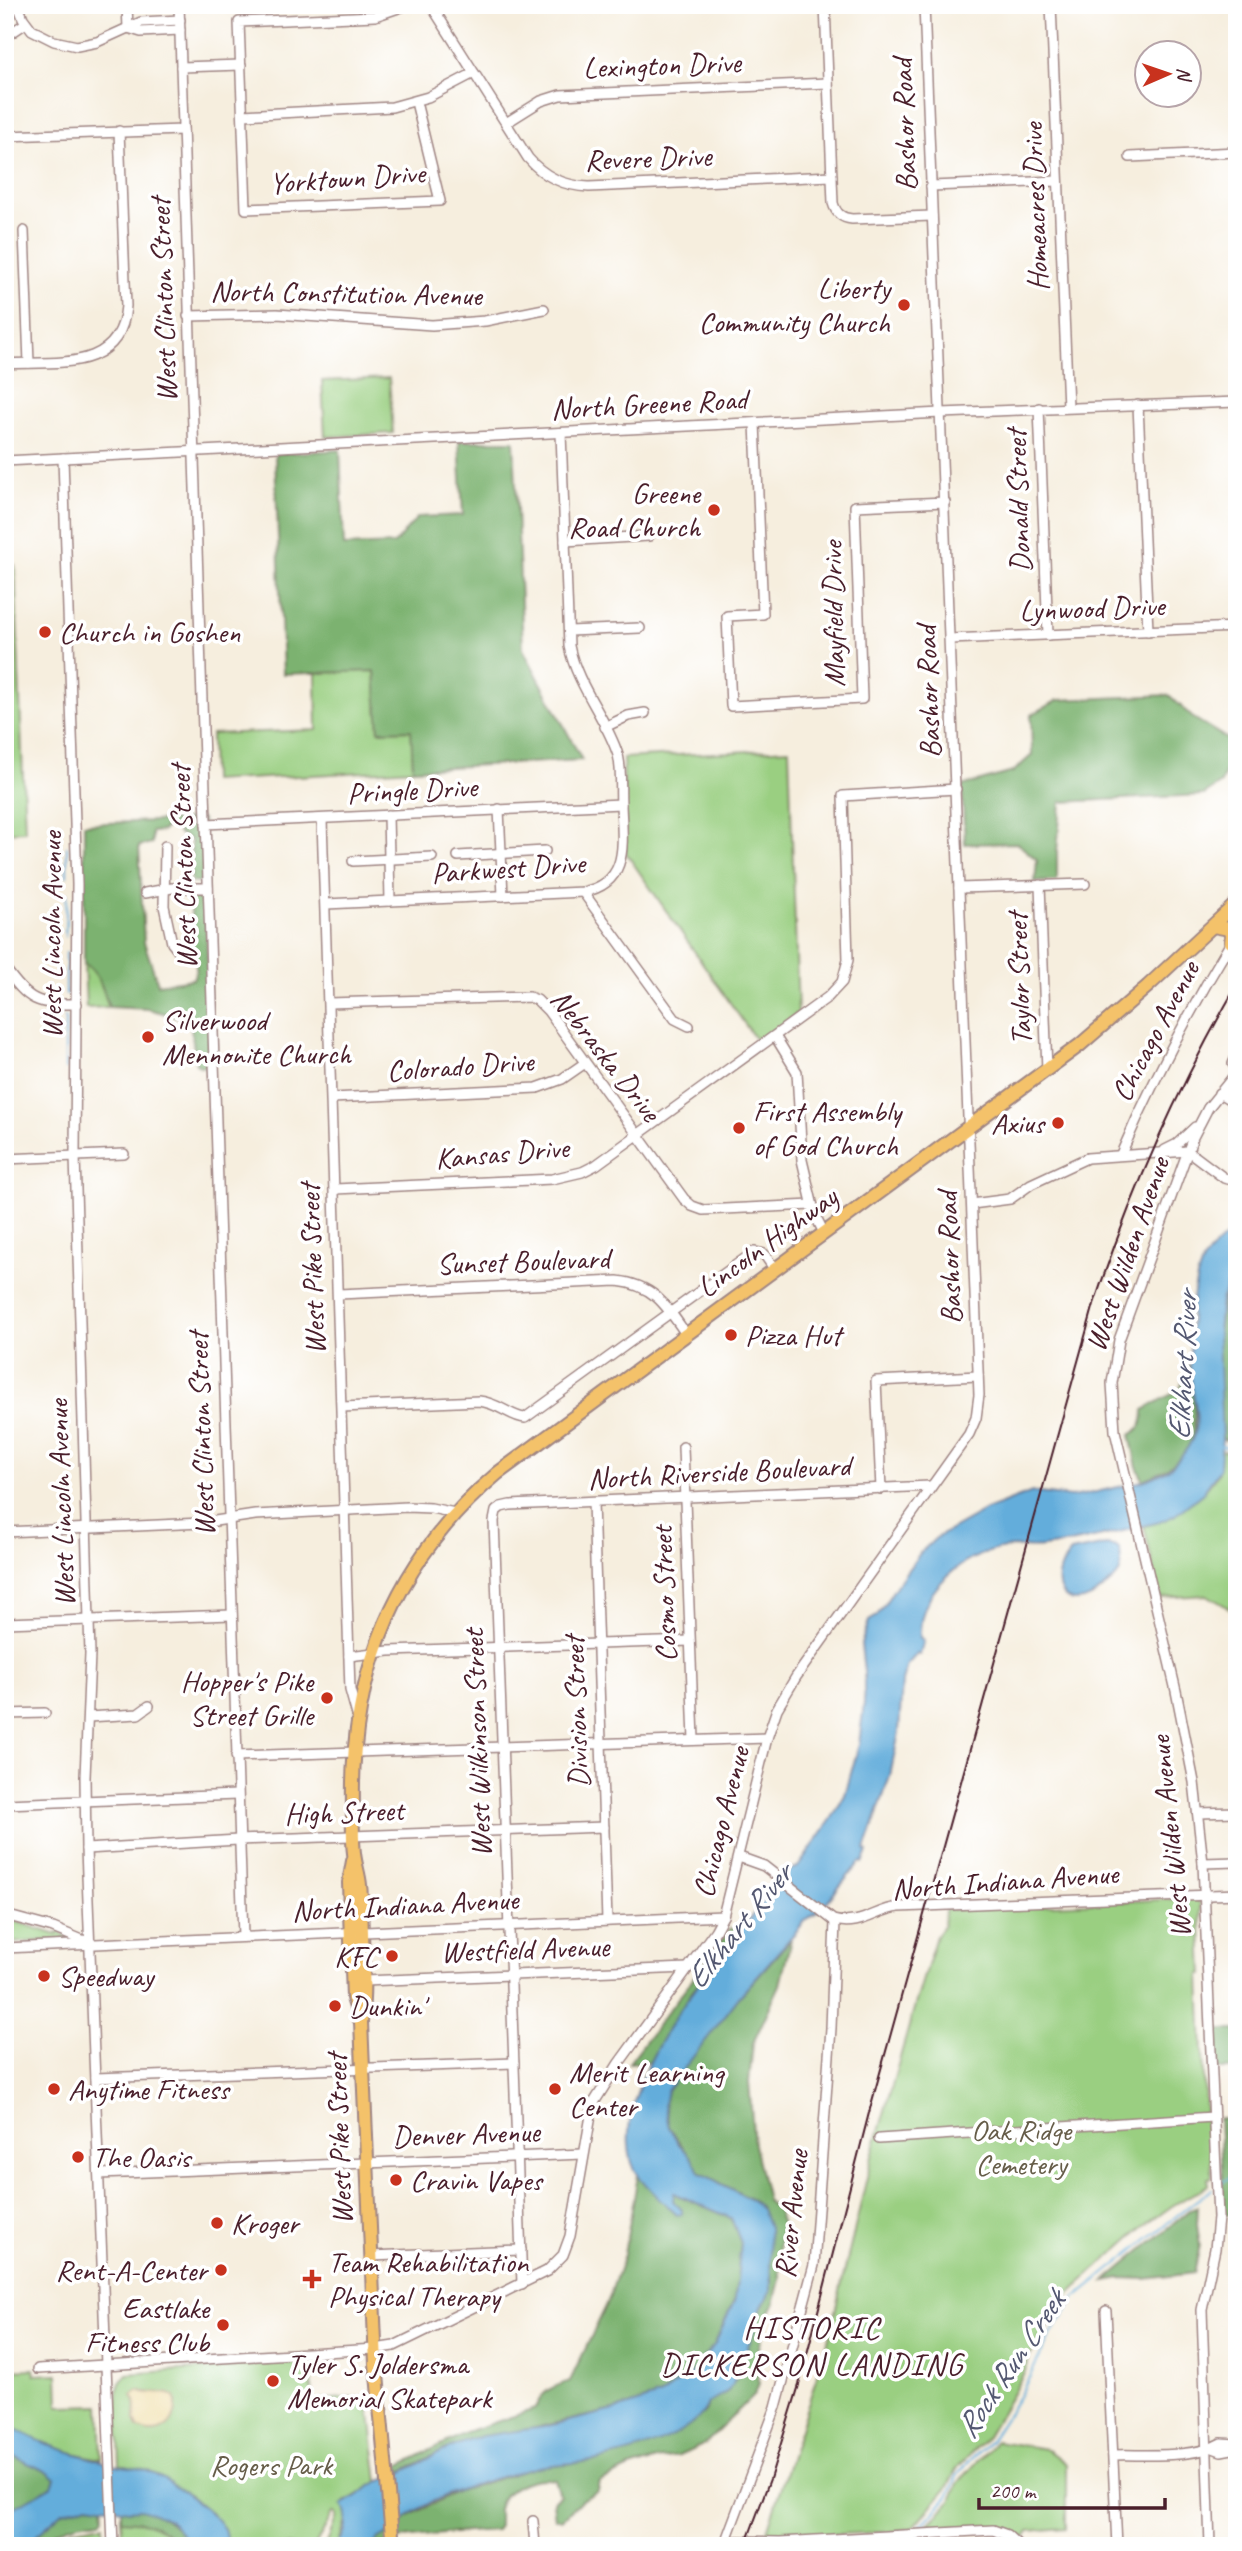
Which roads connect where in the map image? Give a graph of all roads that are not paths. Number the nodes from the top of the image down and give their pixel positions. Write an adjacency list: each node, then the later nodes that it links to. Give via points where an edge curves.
1 (18, 5): 9 (street)
2 (127, 5): 11 (street)
3 (179, 5): 10 (street, West Clinton Street)
4 (407, 5): 13 (street, via 374,16 240,22)
5 (431, 5): 15 (street, Revere Drive)
6 (825, 5): 16 (street)
7 (924, 5): 27 (street, Bashor Road)
8 (1051, 5): 26 (street, Homeacres Drive)
9 (26, 23): 11 (street, via 40,35 76,46); 12 (street)
10 (180, 25): 11 (street, via 141,32); 14 (street, West Clinton Street)
11 (128, 28)
12 (5, 37)
13 (241, 65): 14 (street); 18 (street)
14 (181, 67): 21 (street, West Clinton Street)
15 (474, 74): 17 (street); 19 (street, Revere Drive)
16 (828, 83): 19 (street, Lexington Drive, via 560,95); 25 (street)
17 (416, 102): 18 (street, via 372,110); 18 (street, Yorktown Drive, via 440,201 246,209)
18 (243, 115)
19 (506, 123): 25 (street, Revere Drive, via 540,171 575,186)
20 (120, 131): 21 (street); 22 (street); 32 (street, via 124,325 104,351 86,359)
21 (183, 131): 31 (street, West Clinton Street)
22 (5, 136)
23 (1237, 152): 24 (street)
24 (1130, 157)
25 (832, 176): 28 (street, via 838,214 852,219)
26 (1058, 181): 27 (street); 36 (street, Homeacres Drive)
27 (931, 186): 28 (street, Bashor Road)
28 (932, 215): 38 (street, Bashor Road)
29 (24, 231): 32 (street)
30 (544, 309): 31 (street, North Constitution Avenue, via 499,319 432,325 277,314)
31 (188, 316): 41 (street, West Clinton Street)
32 (29, 363): 33 (street)
33 (5, 364)
34 (1237, 401): 35 (street, North Greene Road)
35 (1138, 405): 36 (street, North Greene Road); 50 (street)
36 (1068, 407): 37 (street, North Greene Road)
37 (1039, 408): 38 (street, North Greene Road); 51 (street, Donald Street)
38 (941, 413): 39 (street, North Greene Road); 44 (street, Bashor Road)
39 (755, 423): 40 (street, North Greene Road); 44 (street, Mayfield Drive, via 763,614 727,616 731,706 862,699 855,506)
40 (562, 433): 41 (street, North Greene Road); 46 (street, Parkwest Drive)
41 (192, 450): 42 (street, North Greene Road); 60 (street, West Clinton Street)
42 (63, 458): 43 (street, North Greene Road); 84 (street, West Lincoln Avenue, via 75,782)
43 (5, 461)
44 (945, 502): 52 (street, Bashor Road)
45 (649, 536): 46 (street)
46 (565, 541): 49 (street, Parkwest Drive)
47 (1237, 627): 50 (street, Lynwood Drive)
48 (640, 628): 49 (street)
49 (569, 631): 54 (street, Parkwest Drive, via 572,659)
50 (1148, 631): 51 (street, Lynwood Drive)
51 (1048, 635): 52 (street, Lynwood Drive)
52 (950, 639): 55 (street, Bashor Road)
53 (646, 713): 54 (street)
54 (605, 727): 56 (street, Parkwest Drive, via 619,761)
55 (956, 789): 71 (street, Bashor Road); 86 (street, Kansas Drive, via 843,796 848,960 842,982)
56 (621, 804): 57 (street, Pringle Drive); 73 (street, Parkwest Drive, via 620,865 608,881)
57 (499, 809): 58 (street, Pringle Drive); 63 (street)
58 (388, 815): 59 (street, Pringle Drive); 66 (street)
59 (322, 820): 60 (street, Pringle Drive); 78 (street, West Pike Street)
60 (206, 824): 70 (street, West Clinton Street)
61 (165, 846): 72 (street)
62 (545, 851): 63 (street)
63 (502, 854): 64 (street); 75 (street)
64 (458, 856)
65 (432, 857): 66 (street)
66 (389, 859): 67 (street); 76 (street)
67 (353, 861)
68 (1085, 884): 69 (street)
69 (1040, 886): 71 (street); 89 (street, Taylor Street)
70 (208, 888): 72 (street); 122 (street, West Clinton Street)
71 (960, 888): 95 (street, Bashor Road)
72 (163, 889): 74 (street); 81 (street, via 170,939)
73 (583, 892): 75 (street, Parkwest Drive); 85 (street, via 676,1019)
74 (145, 893)
75 (503, 896): 76 (street, Parkwest Drive)
76 (390, 901): 78 (street, Parkwest Drive)
77 (1237, 903): 79 (highway, Lincoln Highway)
78 (326, 904): 83 (street, West Pike Street)
79 (1213, 926): 80 (highway, via 1229,929); 89 (highway, Lincoln Highway)
80 (1234, 937): 100 (street, Chicago Avenue, via 1188,1017)
81 (183, 957)
82 (5, 968): 84 (street, via 31,999)
83 (329, 1003): 88 (street, Nebraska Drive, via 529,997 548,1011); 92 (street, West Pike Street)
84 (77, 1004): 101 (street, West Lincoln Avenue)
85 (689, 1026)
86 (775, 1036): 96 (street, Kansas Drive); 106 (street, via 797,1072 800,1148)
87 (1237, 1055): 90 (street, via 1233,1064)
88 (585, 1063): 92 (street, Colorado Drive, via 562,1079 524,1090); 96 (street, Nebraska Drive)
89 (1047, 1070): 95 (highway, Lincoln Highway)
90 (1237, 1071): 91 (street, West Wilden Avenue)
91 (1219, 1093): 93 (street); 94 (street, West Wilden Avenue)
92 (332, 1098): 104 (street, West Pike Street)
93 (1237, 1104)
94 (1201, 1121): 97 (street, West Wilden Avenue); 98 (street)
95 (968, 1127): 105 (street, Bashor Road); 107 (highway, Lincoln Highway)
96 (638, 1136): 104 (street, Kansas Drive, via 596,1166 552,1179); 106 (street, Nebraska Drive, via 692,1206 703,1210)
97 (1188, 1150): 98 (street); 103 (street, via 1224,1178); 148 (street, West Wilden Avenue, via 1116,1352 1112,1405 1186,1736)
98 (1163, 1152): 100 (street)
99 (124, 1154): 101 (street)
100 (1121, 1154): 105 (street, via 1079,1160 1010,1199)
101 (75, 1156): 102 (street); 123 (street, West Lincoln Avenue)
102 (5, 1159)
103 (1237, 1181)
104 (335, 1189): 109 (street, West Pike Street)
105 (972, 1204): 112 (street, Bashor Road)
106 (812, 1205): 107 (street)
107 (824, 1233): 108 (highway, Lincoln Highway)
108 (775, 1269): 110 (street, via 764,1254 754,1252); 111 (highway, Lincoln Highway)
109 (339, 1294): 110 (street, Sunset Boulevard, via 617,1281 645,1287); 113 (street, West Pike Street)
110 (671, 1312): 111 (street, Sunset Boulevard); 113 (street, via 525,1418 479,1401)
111 (686, 1334): 121 (highway, Lincoln Highway, via 498,1473)
112 (978, 1376): 115 (street, Chicago Avenue, via 979,1408 973,1427); 116 (street, via 876,1381)
113 (342, 1407): 120 (street, West Pike Street)
114 (684, 1447): 117 (street, Cosmo Street)
115 (930, 1486): 116 (street, North Riverside Boulevard); 138 (street, Chicago Avenue, via 786,1692)
116 (881, 1489): 117 (street, North Riverside Boulevard)
117 (685, 1497): 118 (street, North Riverside Boulevard); 128 (street, Cosmo Street)
118 (593, 1502): 119 (street, North Riverside Boulevard); 129 (street, Division Street)
119 (510, 1505): 130 (street, West Wilkinson Street, via 498,1508 495,1515)
120 (345, 1511): 121 (street, via 422,1507); 122 (street); 132 (street, West Pike Street)
121 (455, 1513): 131 (highway, Lincoln Highway, via 407,1579)
122 (229, 1520): 123 (street); 125 (street, West Clinton Street)
123 (87, 1529): 124 (street); 126 (street, West Lincoln Avenue)
124 (5, 1532)
125 (232, 1615): 126 (street); 143 (street, West Clinton Street)
126 (89, 1620): 127 (street); 137 (street, West Lincoln Avenue)
127 (5, 1623)
128 (690, 1641): 129 (street); 139 (street, Cosmo Street)
129 (598, 1644): 130 (street); 140 (street, Division Street)
130 (499, 1647): 131 (street); 141 (street, West Wilkinson Street)
131 (374, 1654): 132 (street); 136 (highway, West Pike Street)
132 (349, 1656): 136 (street, West Pike Street, via 350,1690)
133 (149, 1706): 137 (street, via 138,1714)
134 (45, 1713): 135 (street)
135 (5, 1714)
136 (358, 1715): 142 (highway, West Pike Street)
137 (88, 1717): 145 (street, West Lincoln Avenue)
138 (767, 1738): 139 (street); 154 (street, Chicago Avenue)
139 (694, 1740): 140 (street)
140 (601, 1743): 141 (street); 149 (street, Division Street)
141 (502, 1747): 142 (street); 150 (street, West Wilkinson Street)
142 (353, 1752): 143 (street); 151 (highway, West Pike Street)
143 (236, 1756): 144 (street, West Clinton Street)
144 (237, 1794): 145 (street); 152 (street, West Clinton Street)
145 (85, 1801): 146 (street); 153 (street, West Lincoln Avenue)
146 (5, 1804)
147 (1237, 1812): 148 (street)
148 (1198, 1814): 156 (street, West Wilden Avenue)
149 (604, 1827): 150 (street, High Street); 161 (street, Division Street)
150 (505, 1831): 151 (street, High Street); 163 (street, West Wilkinson Street)
151 (353, 1837): 152 (street, High Street); 164 (highway, West Pike Street, via 360,1883)
152 (238, 1840): 153 (street, High Street); 165 (street, West Clinton Street)
153 (86, 1849): 166 (street, West Lincoln Avenue)
154 (739, 1857): 160 (street, Chicago Avenue); 162 (street, via 759,1863)
155 (1237, 1862): 156 (street)
156 (1203, 1863): 158 (street, West Wilden Avenue)
157 (1237, 1894): 158 (street, North Indiana Avenue)
158 (1204, 1895): 162 (street, North Indiana Avenue, via 899,1906 858,1921); 175 (street, West Wilden Avenue)
159 (5, 1915): 166 (street)
160 (723, 1916): 161 (street, North Indiana Avenue); 168 (street, Chicago Avenue)
161 (607, 1921): 163 (street, North Indiana Avenue)
162 (835, 1921): 193 (street, River Avenue, via 814,2265 776,2407)
163 (509, 1925): 164 (street, North Indiana Avenue); 169 (street, West Wilkinson Street)
164 (356, 1932): 165 (street, North Indiana Avenue); 170 (highway, West Pike Street); 171 (highway, West Pike Street, via 353,1998)
165 (243, 1937): 166 (street, North Indiana Avenue)
166 (89, 1943): 167 (street, North Indiana Avenue); 174 (street, West Lincoln Avenue)
167 (5, 1947)
168 (688, 1968): 169 (street, Westfield Avenue); 177 (street, Chicago Avenue, via 600,2092)
169 (510, 1974): 170 (street, Westfield Avenue); 172 (street, West Wilkinson Street)
170 (364, 1981): 171 (highway, West Pike Street)
171 (361, 2022): 173 (highway, West Pike Street)
172 (514, 2063): 173 (street); 178 (street, West Wilkinson Street)
173 (363, 2068): 174 (street); 179 (highway, West Pike Street)
174 (95, 2078): 180 (street, West Lincoln Avenue)
175 (1213, 2117): 176 (street); 189 (street, West Wilden Avenue, via 1217,2235 1202,2310)
176 (879, 2139)
177 (583, 2154): 178 (street, Denver Avenue); 183 (street, Chicago Avenue, via 567,2247 557,2263)
178 (518, 2156): 179 (street, Denver Avenue); 181 (street, West Wilkinson Street)
179 (367, 2163): 180 (street, Denver Avenue); 182 (highway, West Pike Street)
180 (99, 2174): 186 (street, West Lincoln Avenue)
181 (521, 2250): 182 (street); 183 (street, West Wilkinson Street)
182 (371, 2256): 185 (highway, West Pike Street)
183 (522, 2284): 185 (street, Chicago Avenue, via 394,2346)
184 (1106, 2311): 190 (street)
185 (375, 2350): 186 (street, Chicago Avenue); 192 (highway, West Pike Street)
186 (107, 2365): 187 (street, Chicago Avenue); 194 (street, West Lincoln Avenue)
187 (38, 2369)
188 (1237, 2446): 189 (street, via 1221,2442)
189 (1210, 2449): 190 (street); 199 (street, West Wilden Avenue)
190 (1113, 2455): 198 (street)
191 (533, 2521): 195 (street)
192 (393, 2543)
193 (725, 2543): 196 (street); 197 (street, via 993,2530)
194 (113, 2546)
195 (535, 2546)
196 (711, 2546)
197 (1019, 2546)
198 (1117, 2546)
199 (1210, 2546)

